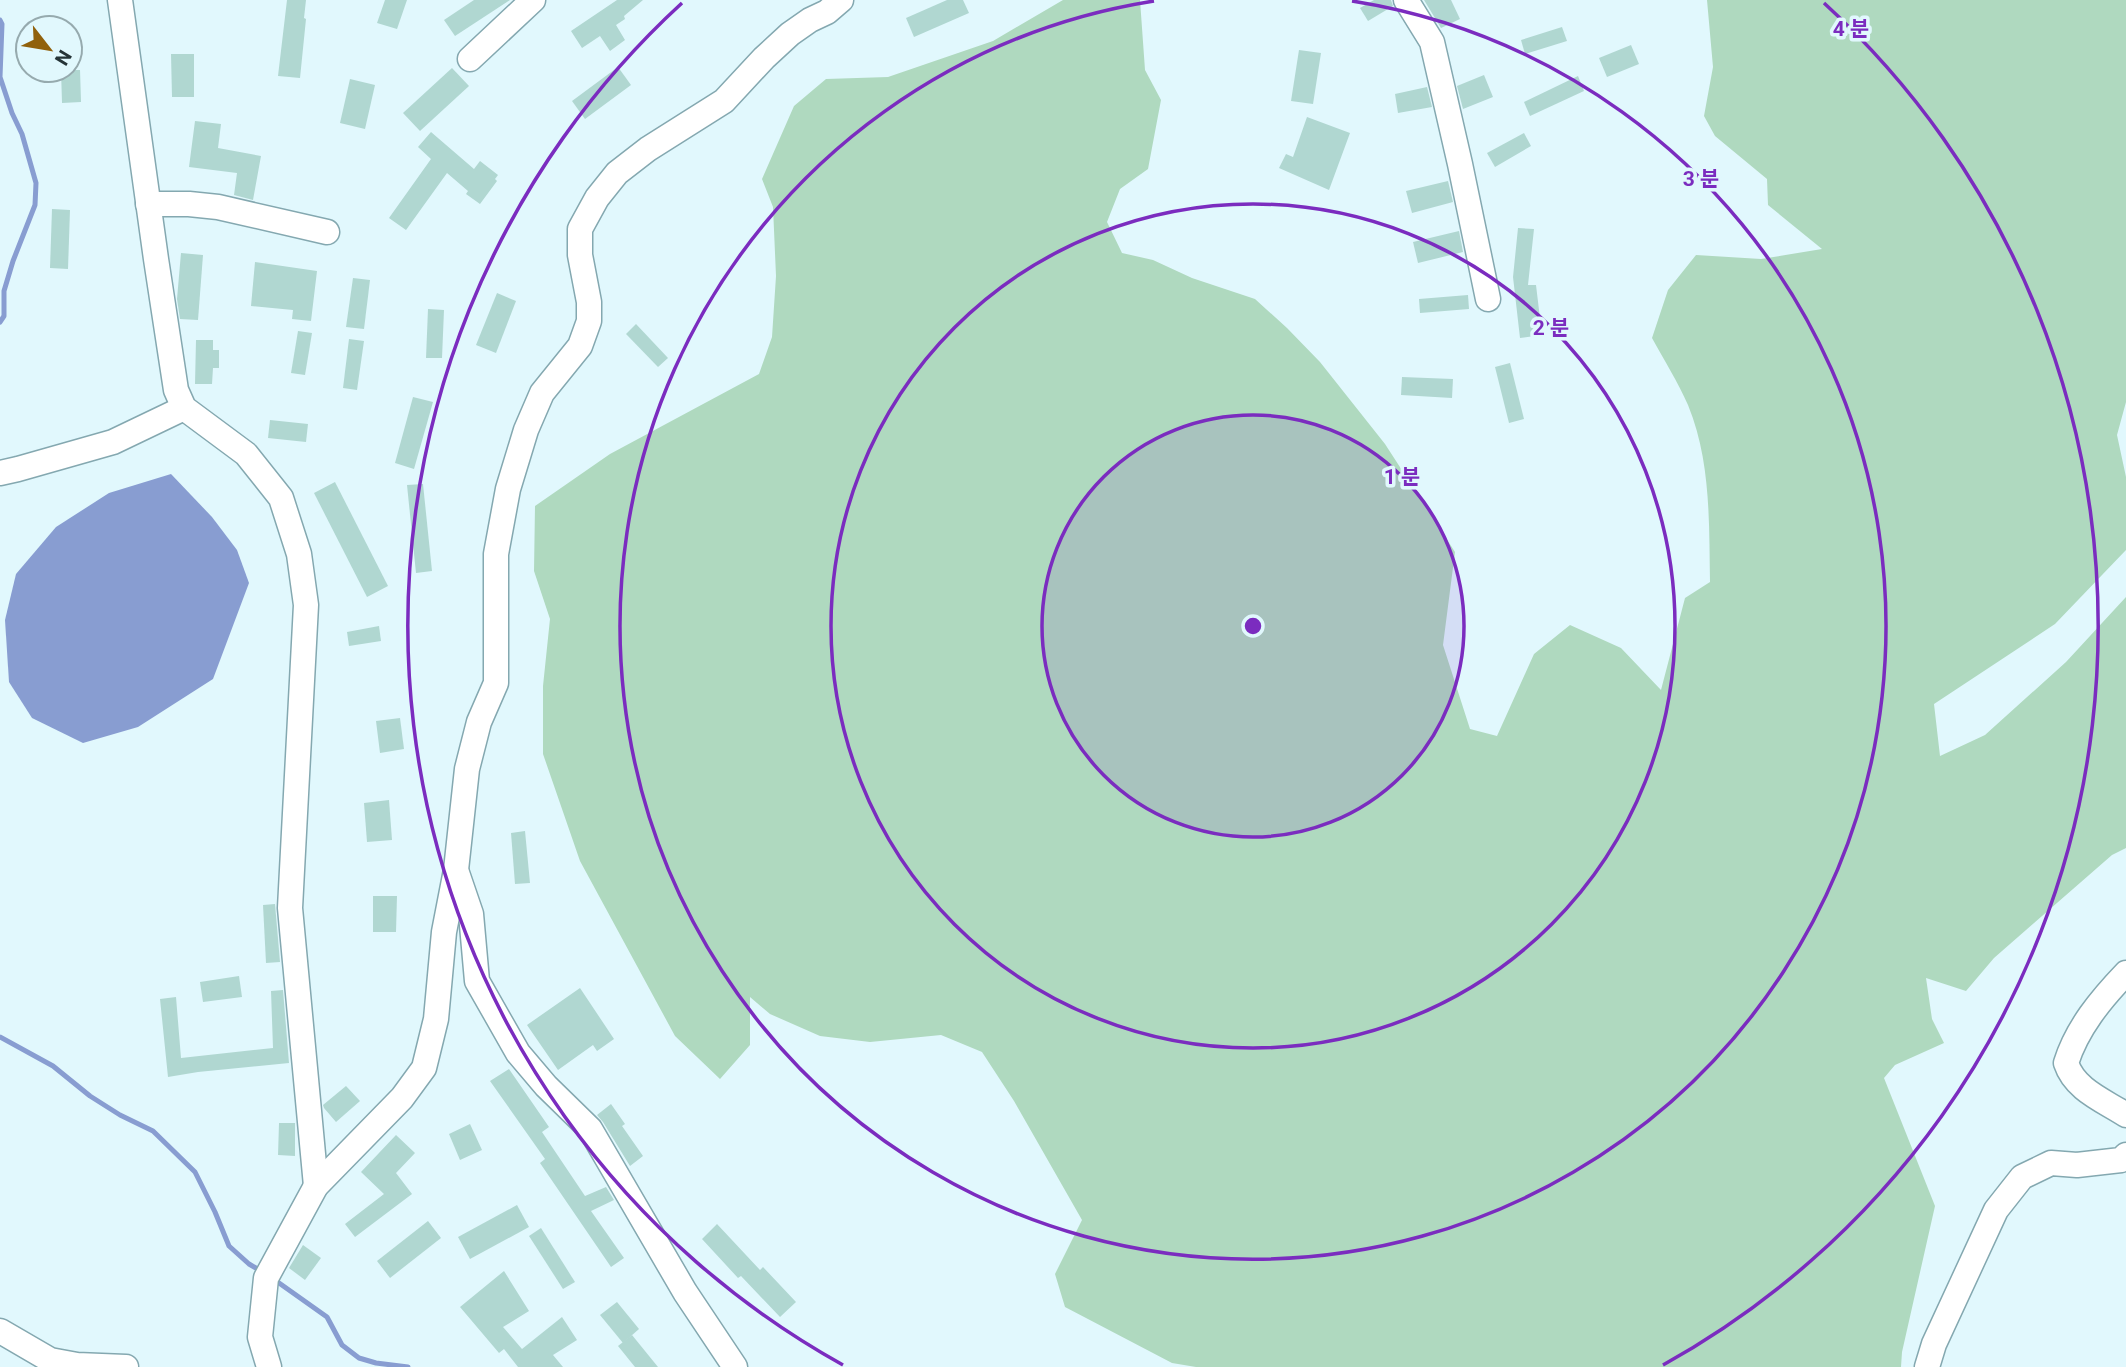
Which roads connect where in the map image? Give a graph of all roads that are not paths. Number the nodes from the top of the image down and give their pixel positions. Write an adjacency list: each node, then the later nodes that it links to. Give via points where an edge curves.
1 (120, 0): 6 (street)
2 (533, 0): 5 (street)
3 (841, 0): 11 (street, via 790,34 724,101 617,173 580,229 589,321 580,346 542,393 508,489 496,554 496,682 467,769)
4 (1406, 0): 8 (street, via 1432,42)
5 (470, 59)
6 (148, 204): 7 (street, via 218,207); 9 (street, via 176,390)
7 (327, 232)
8 (1488, 299)
9 (184, 408): 10 (street, via 113,442); 15 (street, via 246,454 281,498 299,554 306,605 290,908)
10 (0, 473)
11 (456, 870): 15 (street, via 444,932 436,1019 424,1068 402,1098); 20 (street, via 471,914 477,981 518,1053 590,1129 685,1292)
12 (2126, 973): 13 (street, via 2102,998 2066,1063 2070,1077 2083,1089)
13 (2126, 1115)
14 (2126, 1156): 21 (street, via 2077,1165 2050,1163 2022,1177 1996,1210)
15 (316, 1186): 19 (street, via 266,1278 260,1338)
16 (0, 1318): 17 (street)
17 (7, 1336): 18 (street, via 50,1360)
18 (126, 1367)
19 (268, 1367)
20 (735, 1367)
21 (1927, 1367)

